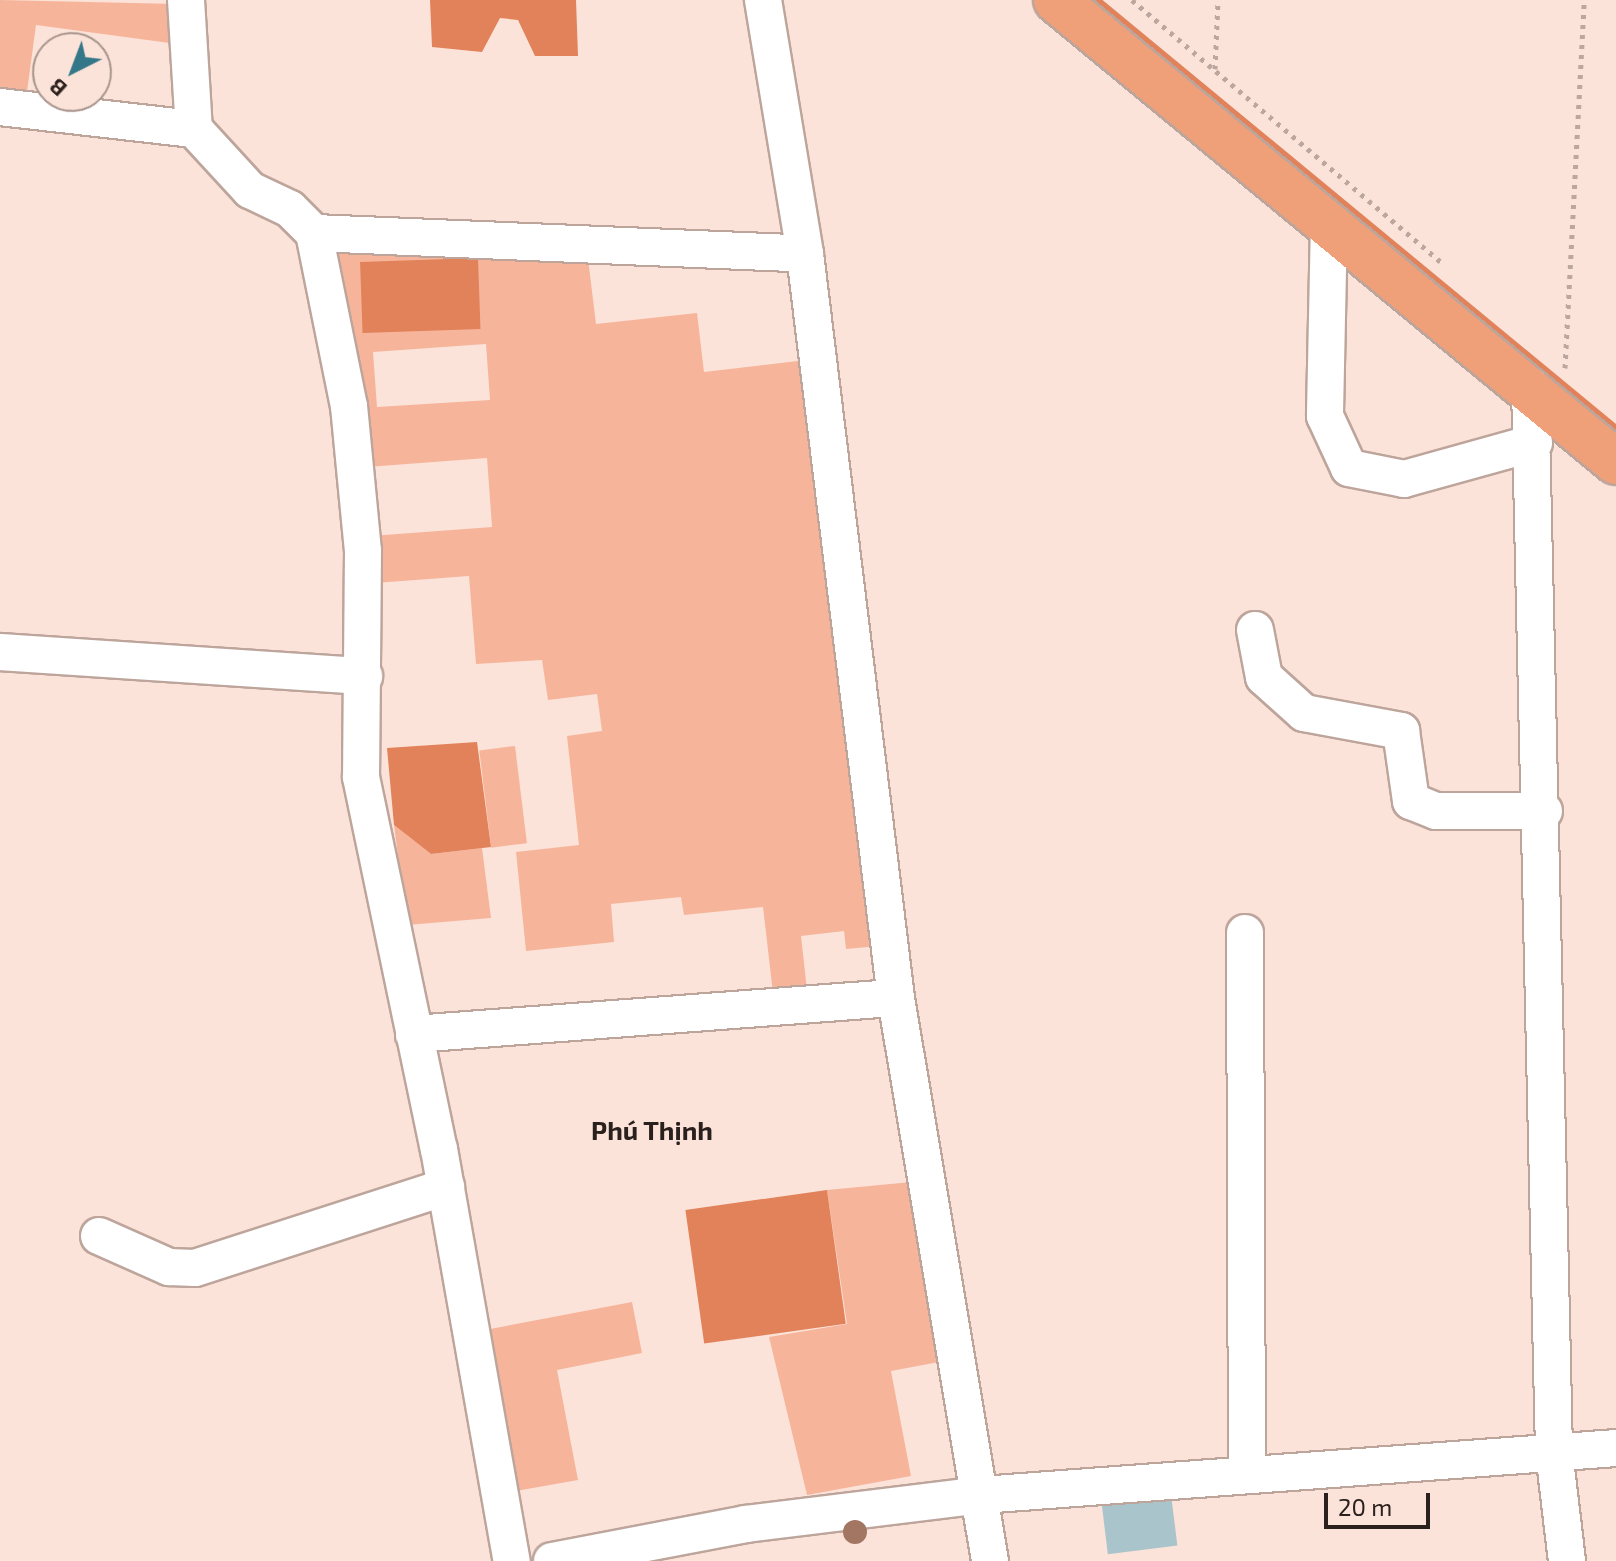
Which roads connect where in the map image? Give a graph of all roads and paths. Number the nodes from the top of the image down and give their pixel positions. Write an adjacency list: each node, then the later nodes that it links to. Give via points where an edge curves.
1 (186, 0): 9 (street)
2 (763, 0): 12 (street)
3 (1056, 0): 10 (main road)
4 (1132, 0): 7 (path)
5 (1218, 0): 7 (path)
6 (1584, 0): 14 (path)
7 (1215, 69): 13 (path)
8 (0, 107): 9 (street)
9 (194, 129): 11 (street, via 250,190 290,209)
10 (1329, 222): 14 (main road); 16 (street, via 1325,416 1332,444 1349,468 1404,479)
11 (314, 233): 12 (street); 20 (street, via 349,406 363,551)
12 (805, 254): 23 (street)
13 (1456, 275)
14 (1549, 370): 15 (path); 16 (street); 17 (main road)
15 (1575, 377)
16 (1534, 443): 21 (street)
17 (1616, 462)
18 (1255, 630): 21 (street, via 1264,677 1304,713 1401,731 1411,801 1436,811)
19 (0, 652): 20 (street)
20 (364, 676): 24 (street, via 361,777)
21 (1544, 811): 28 (street)
22 (1245, 933): 29 (street)
23 (896, 998): 24 (street); 30 (street)
24 (414, 1034): 25 (street)
25 (446, 1187): 26 (street, via 195,1268 169,1267); 31 (street)
26 (99, 1236)
27 (1616, 1448): 28 (street)
28 (1554, 1452): 29 (street); 34 (street)
29 (1247, 1475): 30 (street)
30 (981, 1495): 32 (street, via 746,1524); 33 (street)
31 (512, 1561)
32 (552, 1561)
33 (990, 1561)
34 (1567, 1561)

